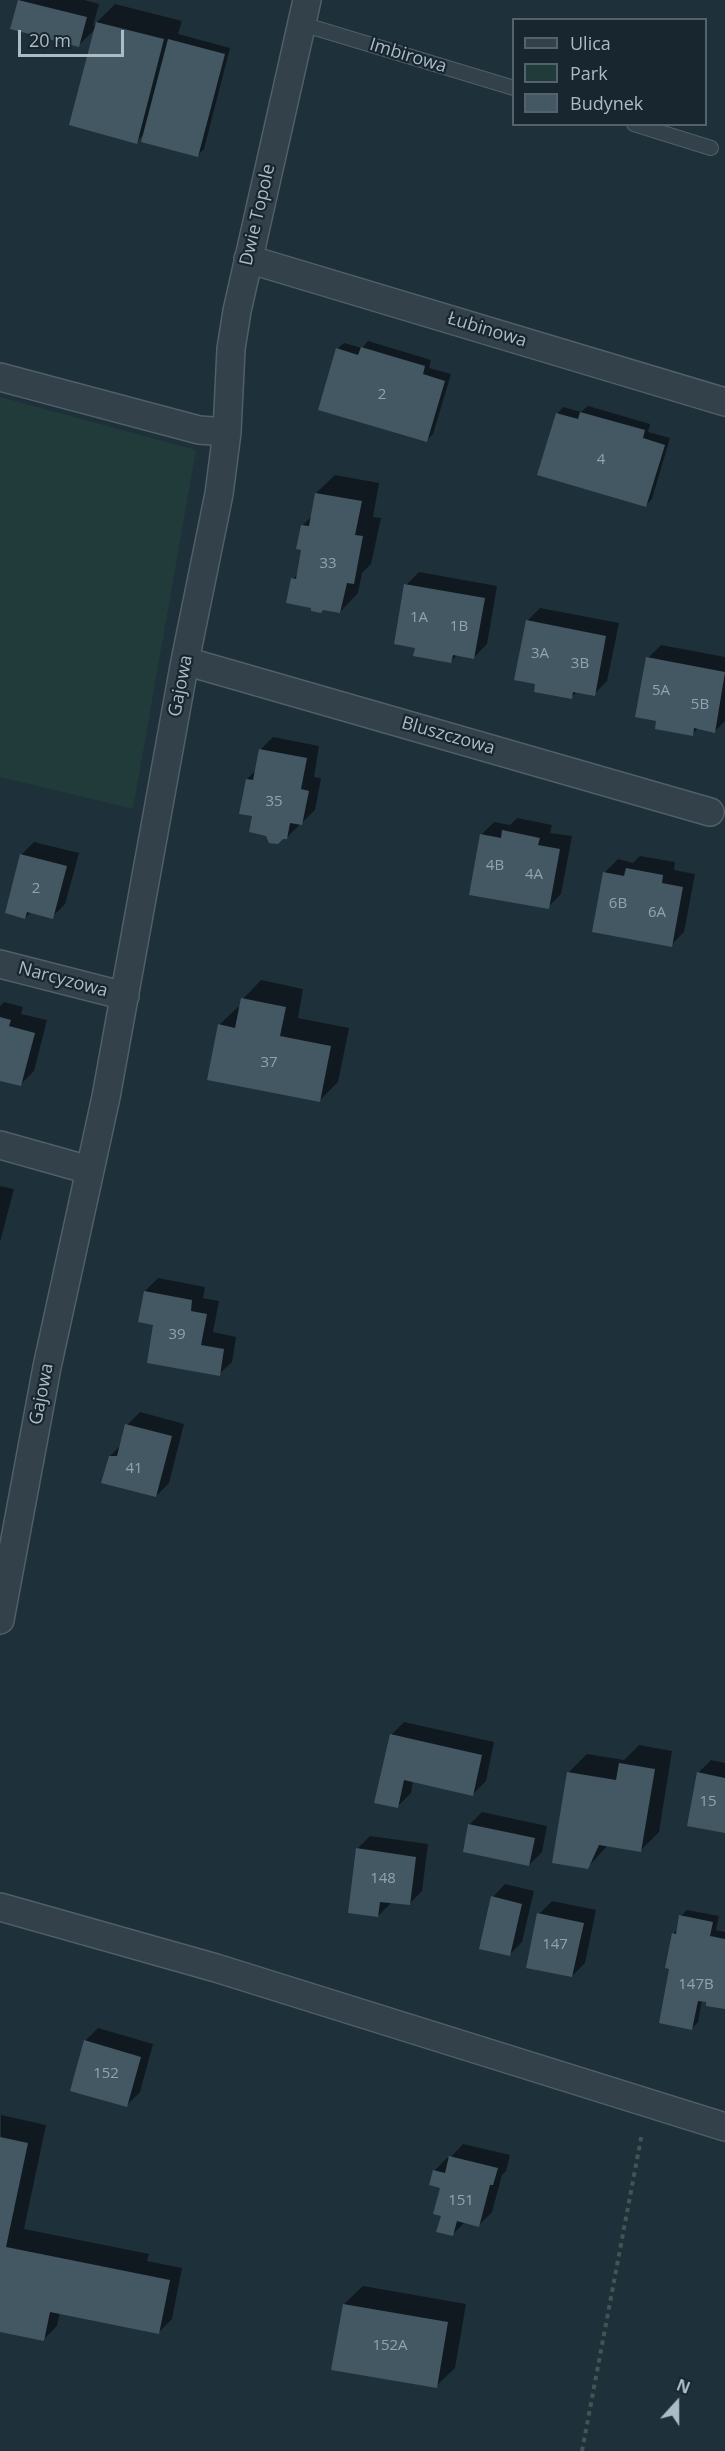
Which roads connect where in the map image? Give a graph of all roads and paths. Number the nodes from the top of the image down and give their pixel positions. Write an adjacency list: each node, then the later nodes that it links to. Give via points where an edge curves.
1 (304, 12): 2 (lane, Imbirowa); 5 (street, Dwie Topole)
2 (512, 88)
3 (640, 126): 4 (lane)
4 (711, 148)
5 (248, 259): 7 (street, Łubinowa); 8 (street, Dwie Topole, via 231,348)
6 (0, 376): 8 (street, via 199,430)
7 (725, 402)
8 (227, 432): 9 (street, Gajowa, via 219,494)
9 (185, 661): 10 (street, Bluszczowa); 12 (street, Gajowa)
10 (710, 812)
11 (0, 964): 12 (street, Narcyzowa)
12 (125, 996): 14 (street, Gajowa)
13 (0, 1145): 14 (street)
14 (89, 1170): 15 (street, Gajowa)
15 (0, 1620)
16 (0, 1907): 17 (street, via 216,1968)
17 (648, 2103): 18 (street); 19 (path)
18 (725, 2127)
19 (582, 2451)

